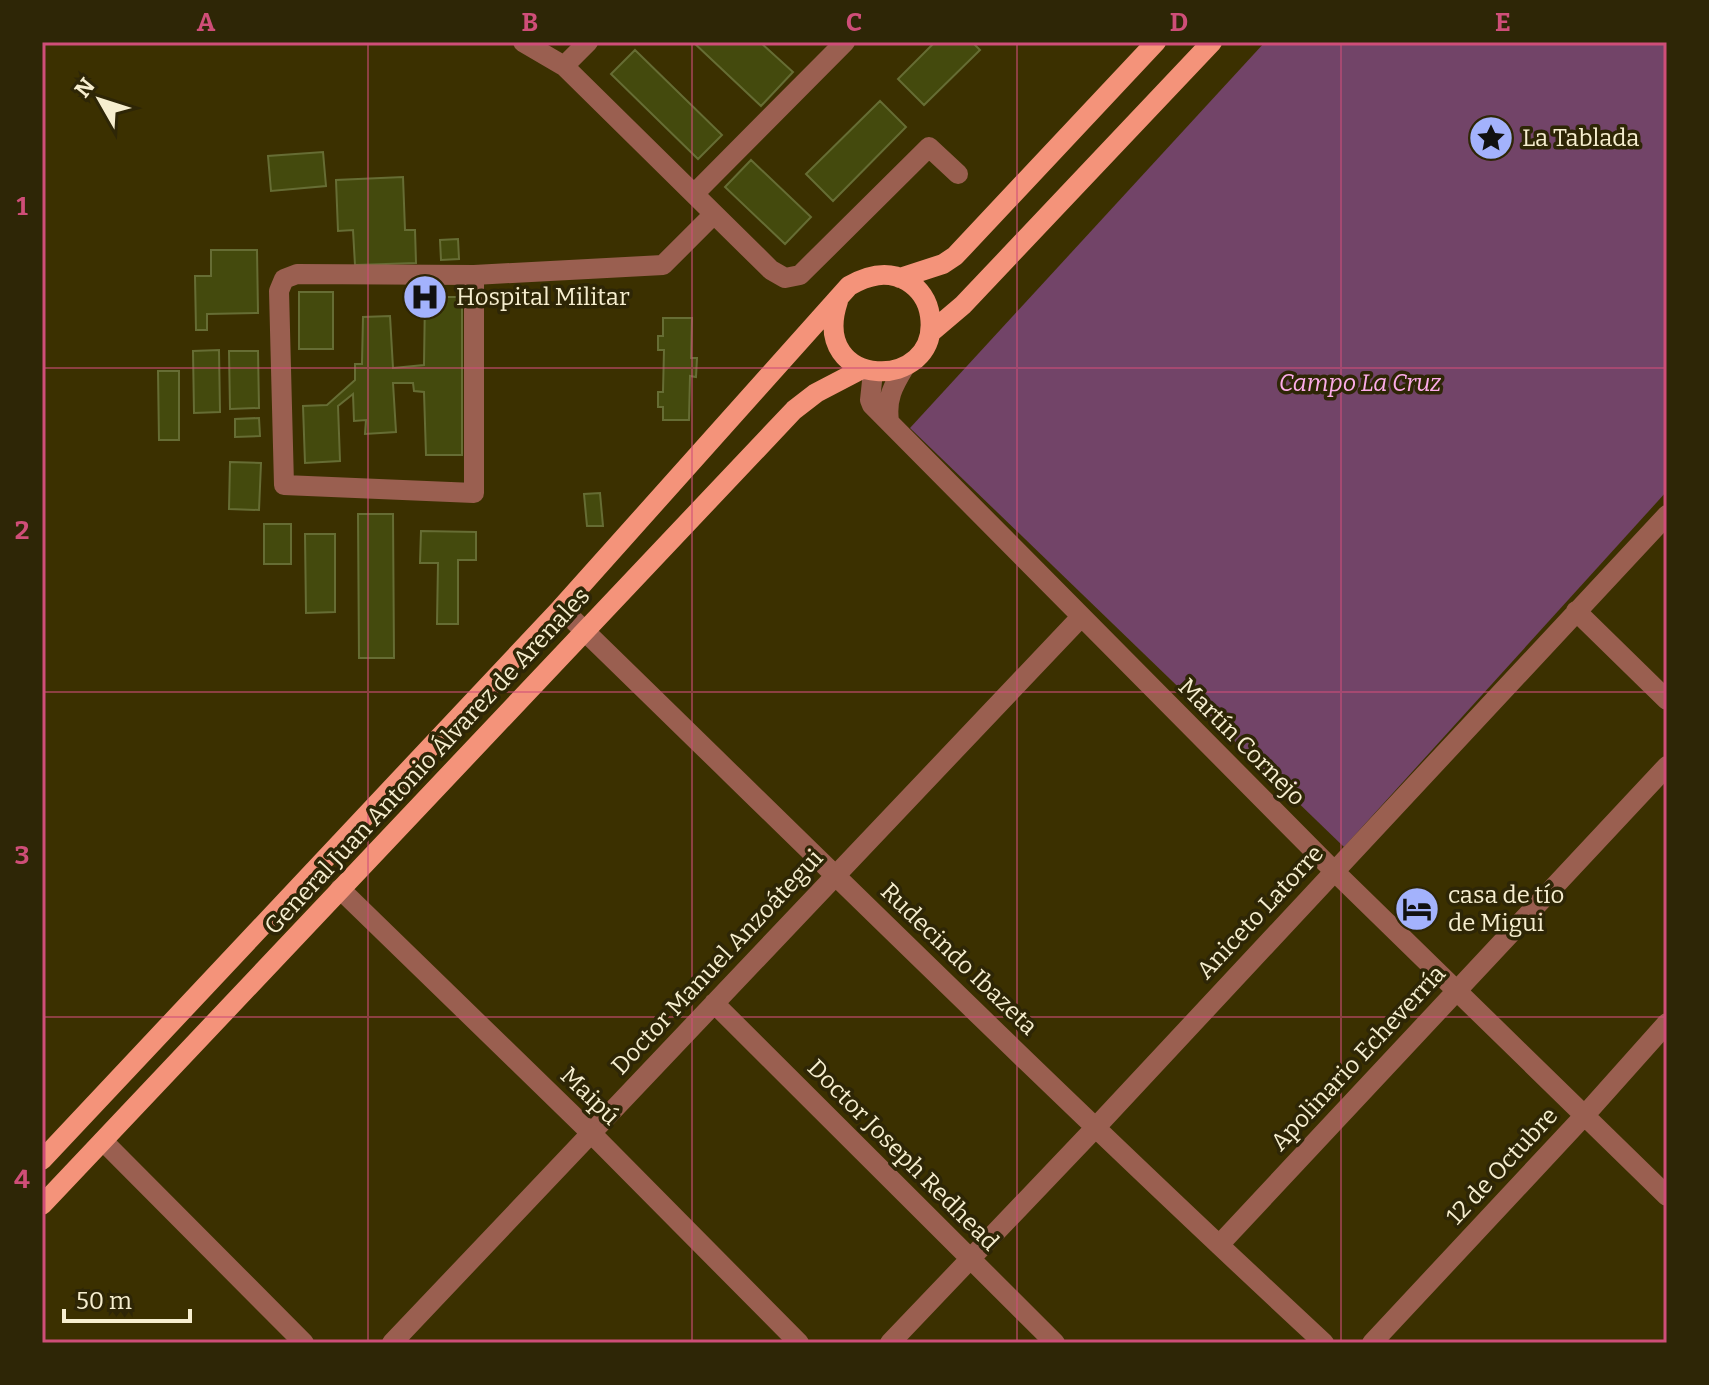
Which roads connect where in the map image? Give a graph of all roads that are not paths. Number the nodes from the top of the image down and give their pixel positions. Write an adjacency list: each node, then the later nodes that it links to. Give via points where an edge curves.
1 (523, 42): 6 (street)
2 (588, 42): 6 (street)
3 (845, 42): 8 (street)
4 (1156, 42): 11 (main road, General Juan Antonio Álvarez de Arenales, via 955,256)
5 (1212, 42): 13 (main road, via 963,305)
6 (564, 66): 8 (street)
7 (958, 174): 9 (street, via 929,147 800,275 785,278)
8 (694, 194): 9 (street)
9 (714, 214): 10 (street, via 663,265)
10 (474, 275): 10 (street, via 297,274 284,279 279,291 284,485 474,493)
11 (900, 278): 12 (main road, General Juan Antonio Álvarez de Arenales, via 865,277); 13 (main road, via 924,297)
12 (838, 301): 15 (main road, via 832,325 835,341 845,358); 18 (main road, General Juan Antonio Álvarez de Arenales)
13 (930, 333): 14 (main road, via 925,347)
14 (904, 368): 15 (main road, General Juan Antonio Álvarez de Arenales); 16 (street, via 889,397)
15 (868, 371): 16 (street, Martín Cornejo, via 870,400); 21 (main road, General Juan Antonio Álvarez de Arenales, via 816,393 794,410)
16 (889, 421): 20 (street, Martín Cornejo)
17 (1667, 515): 19 (street, Aniceto Latorre)
18 (561, 608): 21 (street, Rudecindo Ibazeta); 34 (main road, General Juan Antonio Álvarez de Arenales)
19 (1576, 611): 22 (street); 24 (street, Aniceto Latorre)
20 (1081, 617): 24 (street, Martín Cornejo); 25 (street, Doctor Manuel Anzoátegui)
21 (585, 631): 25 (street, Rudecindo Ibazeta); 26 (main road, General Juan Antonio Álvarez de Arenales)
22 (1667, 700)
23 (1667, 766): 27 (street, Apolinario Echeverría)
24 (1333, 870): 27 (street, Martín Cornejo); 31 (street, Aniceto Latorre)
25 (834, 876): 28 (street, Doctor Manuel Anzoátegui); 31 (street, Rudecindo Ibazeta)
26 (340, 889): 32 (street, Maipú); 33 (main road, General Juan Antonio Álvarez de Arenales)
27 (1458, 990): 30 (street, Martín Cornejo); 37 (street, Apolinario Echeverría)
28 (714, 1003): 32 (street, Doctor Manuel Anzoátegui); 38 (street, Doctor Joseph Redhead)
29 (1667, 1023): 30 (street, 12 de Octubre)
30 (1584, 1116): 35 (street, Martín Cornejo); 45 (street, 12 de Octubre)
31 (1097, 1126): 37 (street, Rudecindo Ibazeta); 38 (street, Aniceto Latorre)
32 (591, 1133): 40 (street, Doctor Manuel Anzoátegui); 41 (street, Maipú)
33 (103, 1141): 36 (main road, General Juan Antonio Álvarez de Arenales); 39 (street)
34 (42, 1160)
35 (1667, 1196)
36 (42, 1205)
37 (1219, 1245): 44 (street, Rudecindo Ibazeta)
38 (969, 1259): 42 (street, Aniceto Latorre); 43 (street, Doctor Joseph Redhead)
39 (304, 1343)
40 (392, 1343)
41 (799, 1343)
42 (890, 1343)
43 (1055, 1343)
44 (1324, 1343)
45 (1372, 1343)

